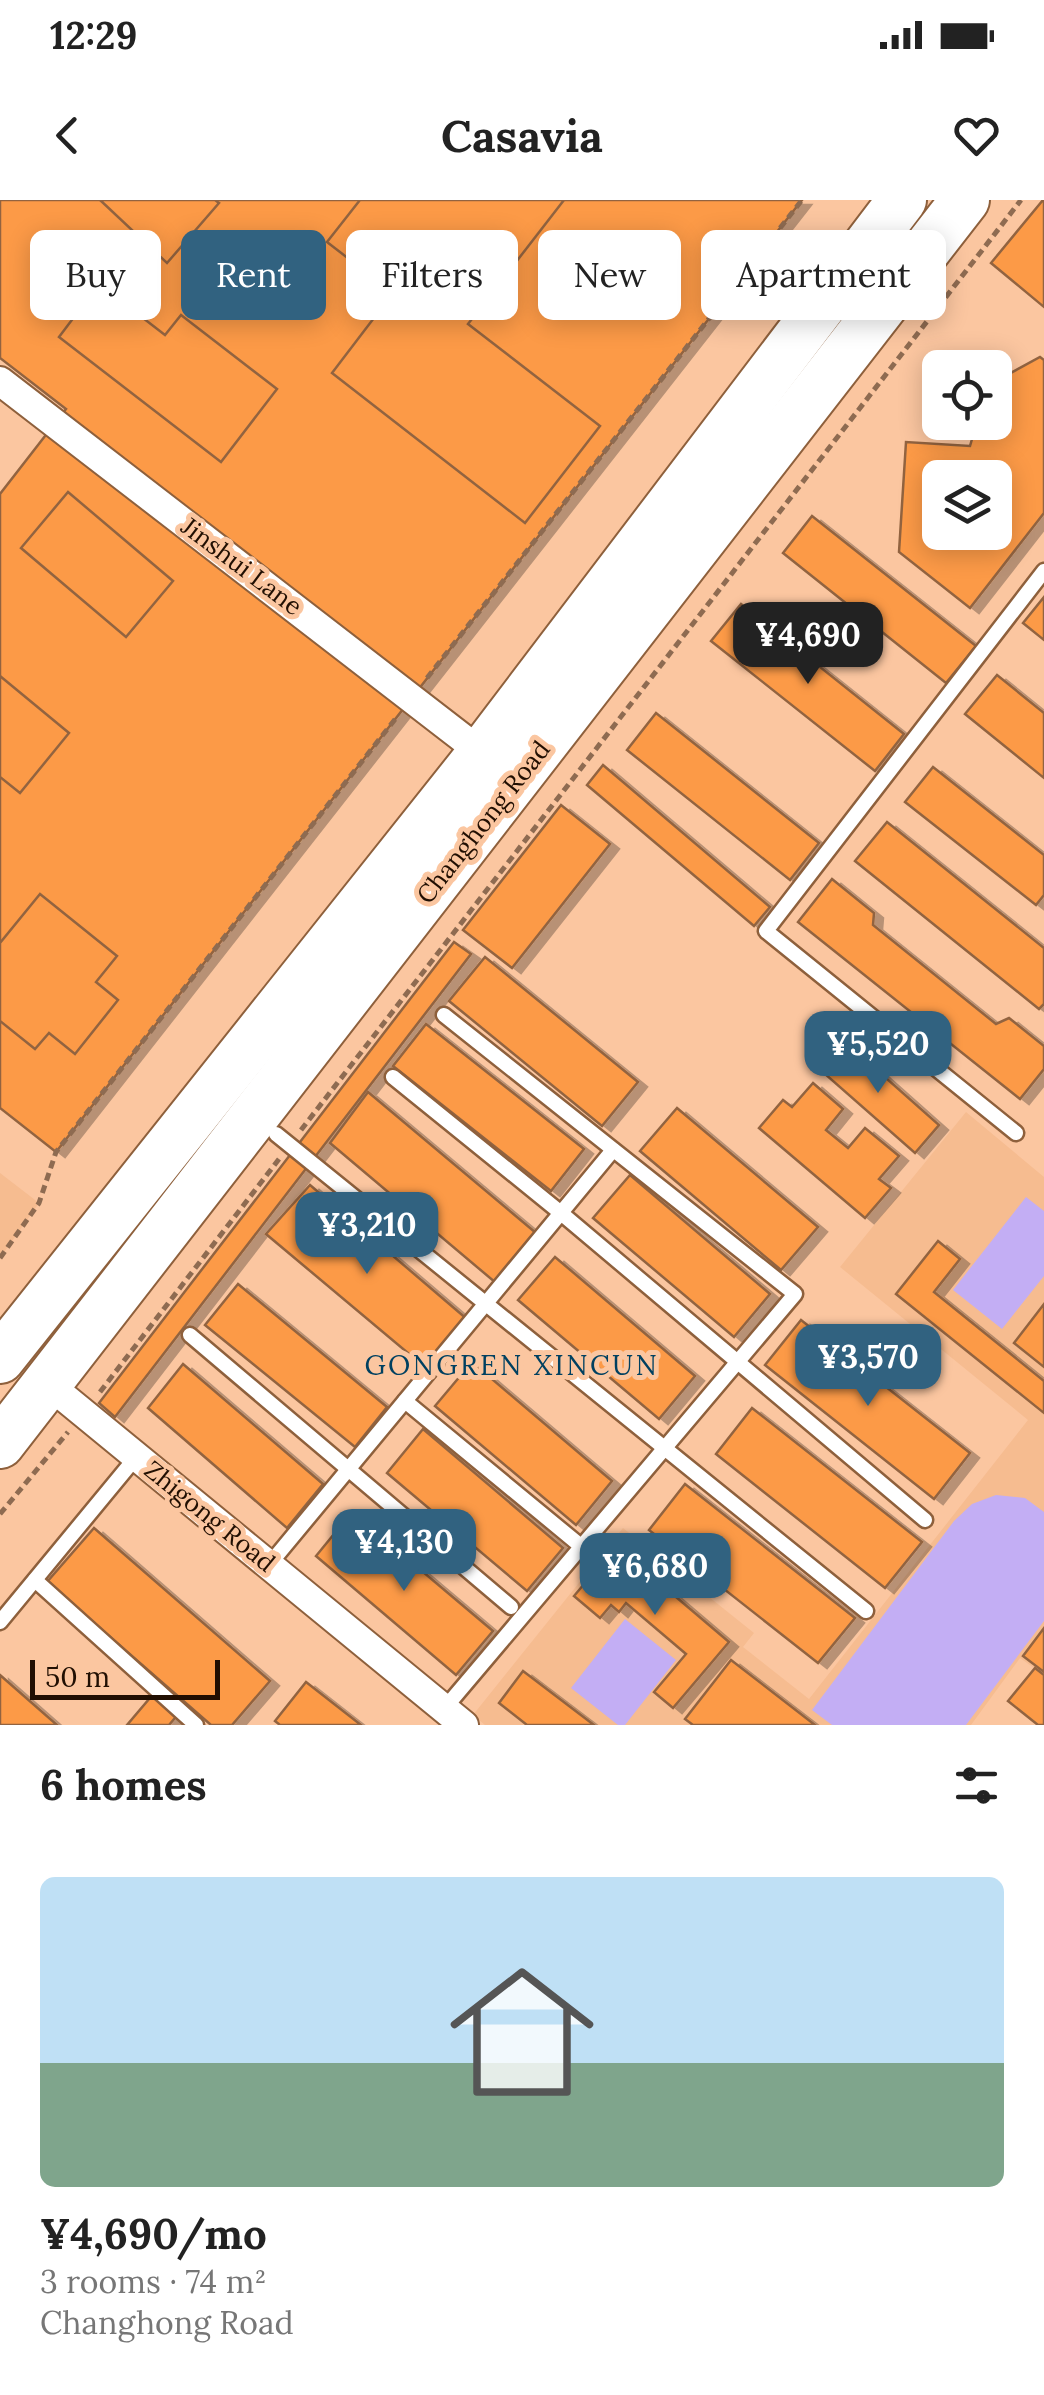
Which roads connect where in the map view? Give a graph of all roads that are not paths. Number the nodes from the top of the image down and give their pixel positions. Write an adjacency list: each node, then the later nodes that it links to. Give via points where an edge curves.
1 (965, 200): 3 (highway, Changhong Road)
2 (888, 218): 7 (highway, Changhong Road)
3 (942, 230)
4 (874, 320): 18 (highway, Changhong Road)
5 (0, 381): 7 (street, Jinshui Lane)
6 (1044, 572): 10 (lane, via 766,930)
7 (482, 753): 16 (highway, Changhong Road)
8 (444, 1015): 12 (lane)
9 (393, 1077): 13 (lane)
10 (1016, 1132)
11 (276, 1134): 14 (lane)
12 (613, 1150): 13 (lane); 17 (lane, via 795,1294)
13 (560, 1214): 14 (lane); 17 (lane)
14 (486, 1304): 19 (lane); 21 (lane)
15 (190, 1334): 23 (lane)
16 (0, 1359)
17 (737, 1364): 21 (lane); 24 (lane)
18 (66, 1398): 20 (highway, Changhong Road); 22 (street, Zhigong Road)
19 (406, 1401): 23 (lane); 25 (lane)
20 (0, 1444)
21 (666, 1448): 25 (lane); 29 (lane)
22 (137, 1456): 27 (lane); 31 (street, Zhigong Road)
23 (350, 1468): 26 (lane); 28 (lane)
24 (925, 1520)
25 (582, 1546): 31 (lane)
26 (278, 1554)
27 (35, 1580): 30 (lane); 32 (lane)
28 (511, 1608)
29 (866, 1611)
30 (0, 1622)
31 (454, 1717)
32 (196, 1725)

